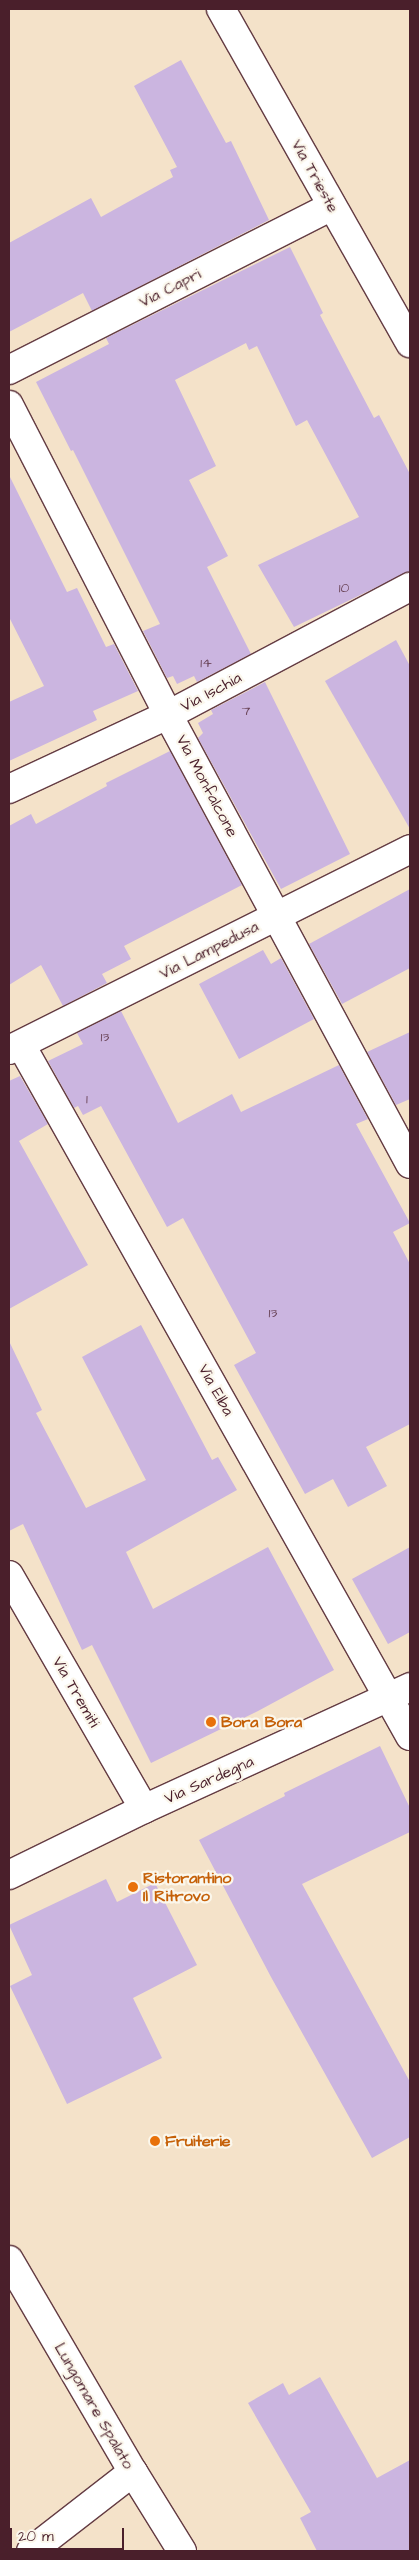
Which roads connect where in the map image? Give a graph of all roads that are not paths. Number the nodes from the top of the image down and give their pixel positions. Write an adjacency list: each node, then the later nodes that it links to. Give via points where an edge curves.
1 (221, 9): 2 (street, Via Trieste)
2 (332, 206): 3 (street, Via Trieste); 4 (street, Via Capri)
3 (410, 343)
4 (9, 370)
5 (9, 405): 7 (street, Via Monfalcone)
6 (410, 587): 7 (street, Via Ischia)
7 (168, 715): 8 (street, Via Ischia); 10 (street, Via Monfalcone)
8 (9, 789)
9 (410, 849): 10 (street, Via Lampedusa)
10 (277, 916): 11 (street, Via Lampedusa); 12 (street, Via Monfalcone)
11 (15, 1047): 14 (street, Via Elba)
12 (410, 1164)
13 (9, 1575): 16 (street, Via Tremiti)
14 (400, 1692): 15 (street, Via Elba); 16 (street, Via Sardegna)
15 (410, 1736)
16 (144, 1809): 17 (street, Via Sardegna)
17 (9, 1875)
18 (9, 2260): 19 (street, Lungomare Spalato)
19 (133, 2472): 20 (street); 21 (street, Lungomare Spalato)
20 (31, 2551)
21 (182, 2551)

